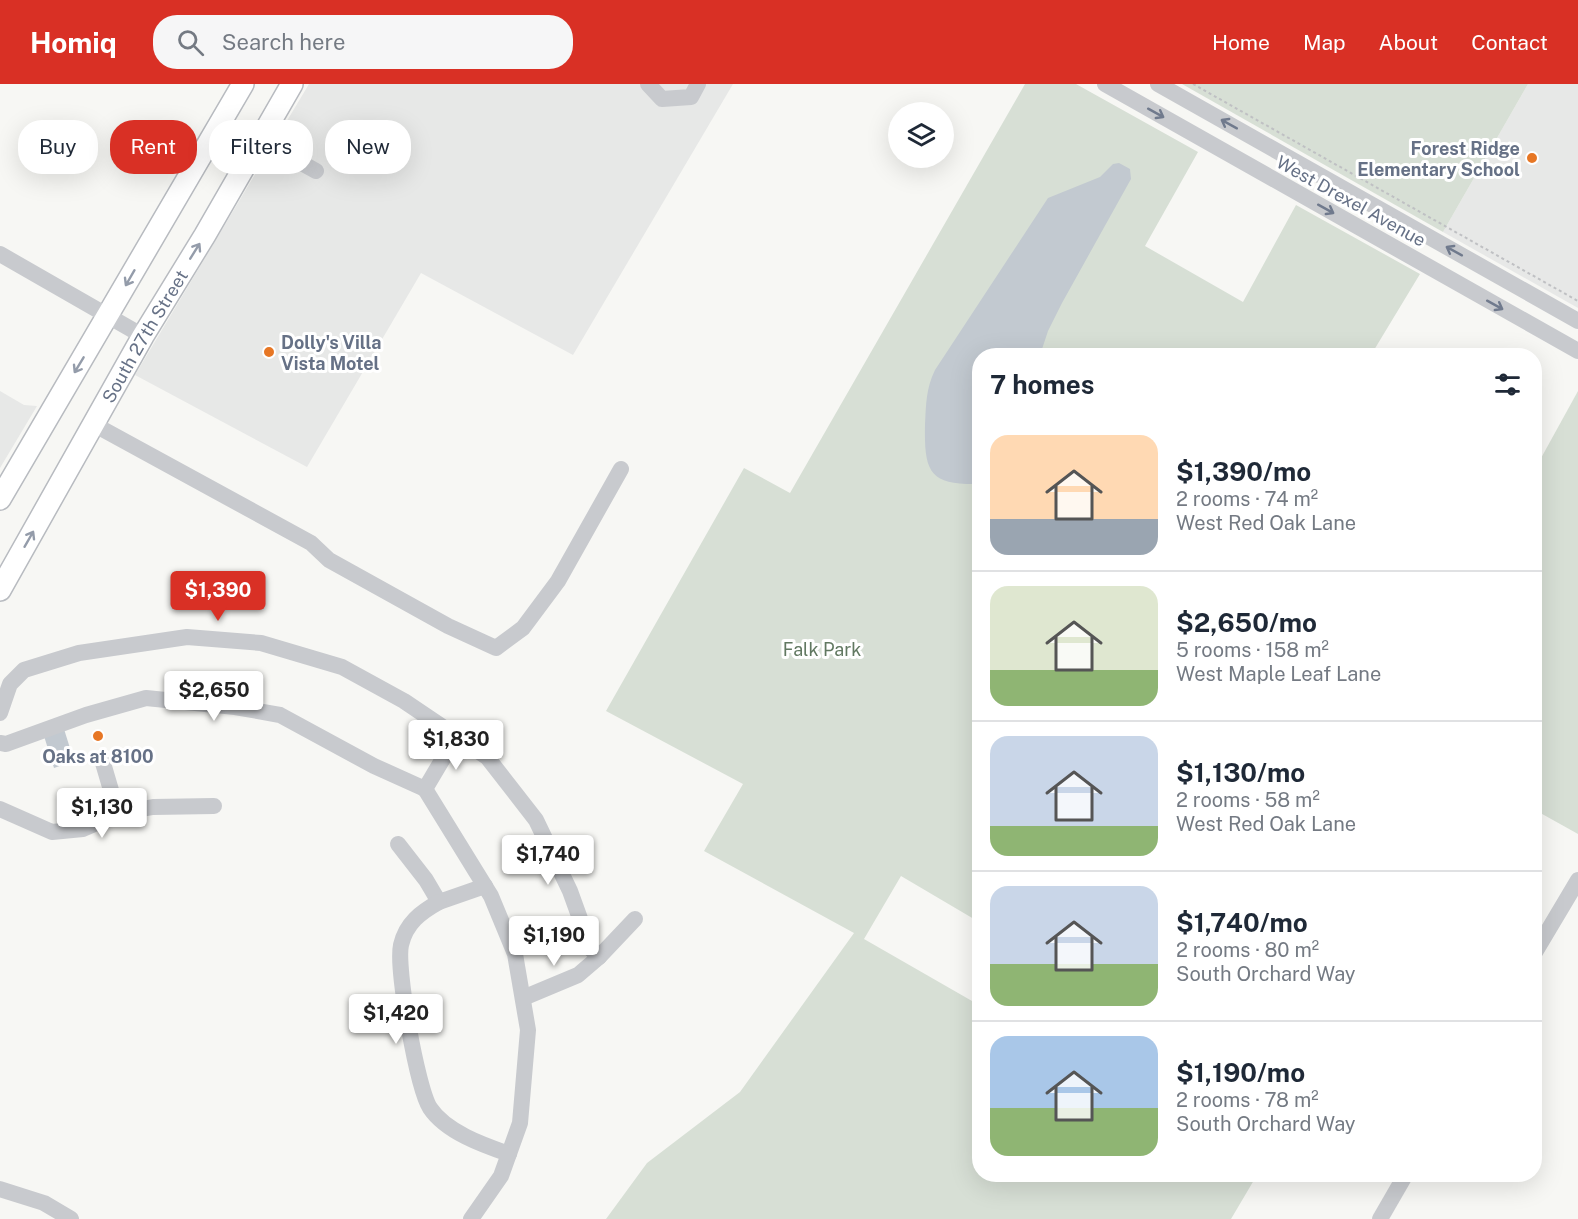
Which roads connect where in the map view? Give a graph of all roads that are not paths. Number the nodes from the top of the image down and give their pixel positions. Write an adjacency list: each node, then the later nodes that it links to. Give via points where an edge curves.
1 (243, 84): 14 (main road, one-way to 14)
2 (648, 84): 3 (street, via 662,99 691,97)
3 (698, 84)
4 (1105, 84): 9 (street, West Drexel Avenue, one-way to 9)
5 (1158, 84): 8 (street, West Drexel Avenue, one-way to 5)
6 (289, 87): 7 (main road, South 27th Street)
7 (271, 120)
8 (1267, 146): 9 (street); 15 (street, West Drexel Avenue, one-way to 8)
9 (1254, 168): 17 (street, West Drexel Avenue, one-way to 17)
10 (313, 169): 11 (street)
11 (316, 171)
12 (240, 174): 16 (main road, South 27th Street, one-way to 12)
13 (0, 254): 14 (street)
14 (109, 315): 16 (street); 20 (main road, one-way to 20)
15 (1578, 321)
16 (143, 336): 18 (main road, South 27th Street)
17 (1578, 351)
18 (94, 425): 19 (street, via 311,543 349,572 496,648 523,628 558,581); 21 (main road, South 27th Street, one-way to 18)
19 (621, 469)
20 (0, 499)
21 (0, 590)
22 (0, 714): 23 (street, via 10,684 24,670 79,653 187,637 261,643 342,667)
23 (457, 735): 26 (street); 36 (street, via 487,757 536,820 570,891 591,949)
24 (0, 743): 26 (street, via 146,698 235,707 280,715)
25 (103, 763): 29 (street)
26 (425, 789): 32 (street)
27 (214, 806): 29 (street, via 153,807)
28 (0, 809): 29 (street, via 52,832 83,829)
29 (118, 814)
30 (398, 844): 33 (street)
31 (1578, 880): 35 (street)
32 (485, 886): 33 (street); 37 (street, via 515,954)
33 (439, 902): 38 (street, via 419,914 407,929 399,962 419,1073 430,1108 447,1124)
34 (635, 919): 36 (street)
35 (1542, 941)
36 (599, 957): 37 (street, via 578,975)
37 (523, 998): 38 (street, via 528,1030 520,1123)
38 (509, 1154): 42 (street, via 501,1176)
39 (1401, 1182): 43 (street)
40 (0, 1189): 41 (street, via 44,1203)
41 (71, 1219)
42 (471, 1219)
43 (1380, 1219)

